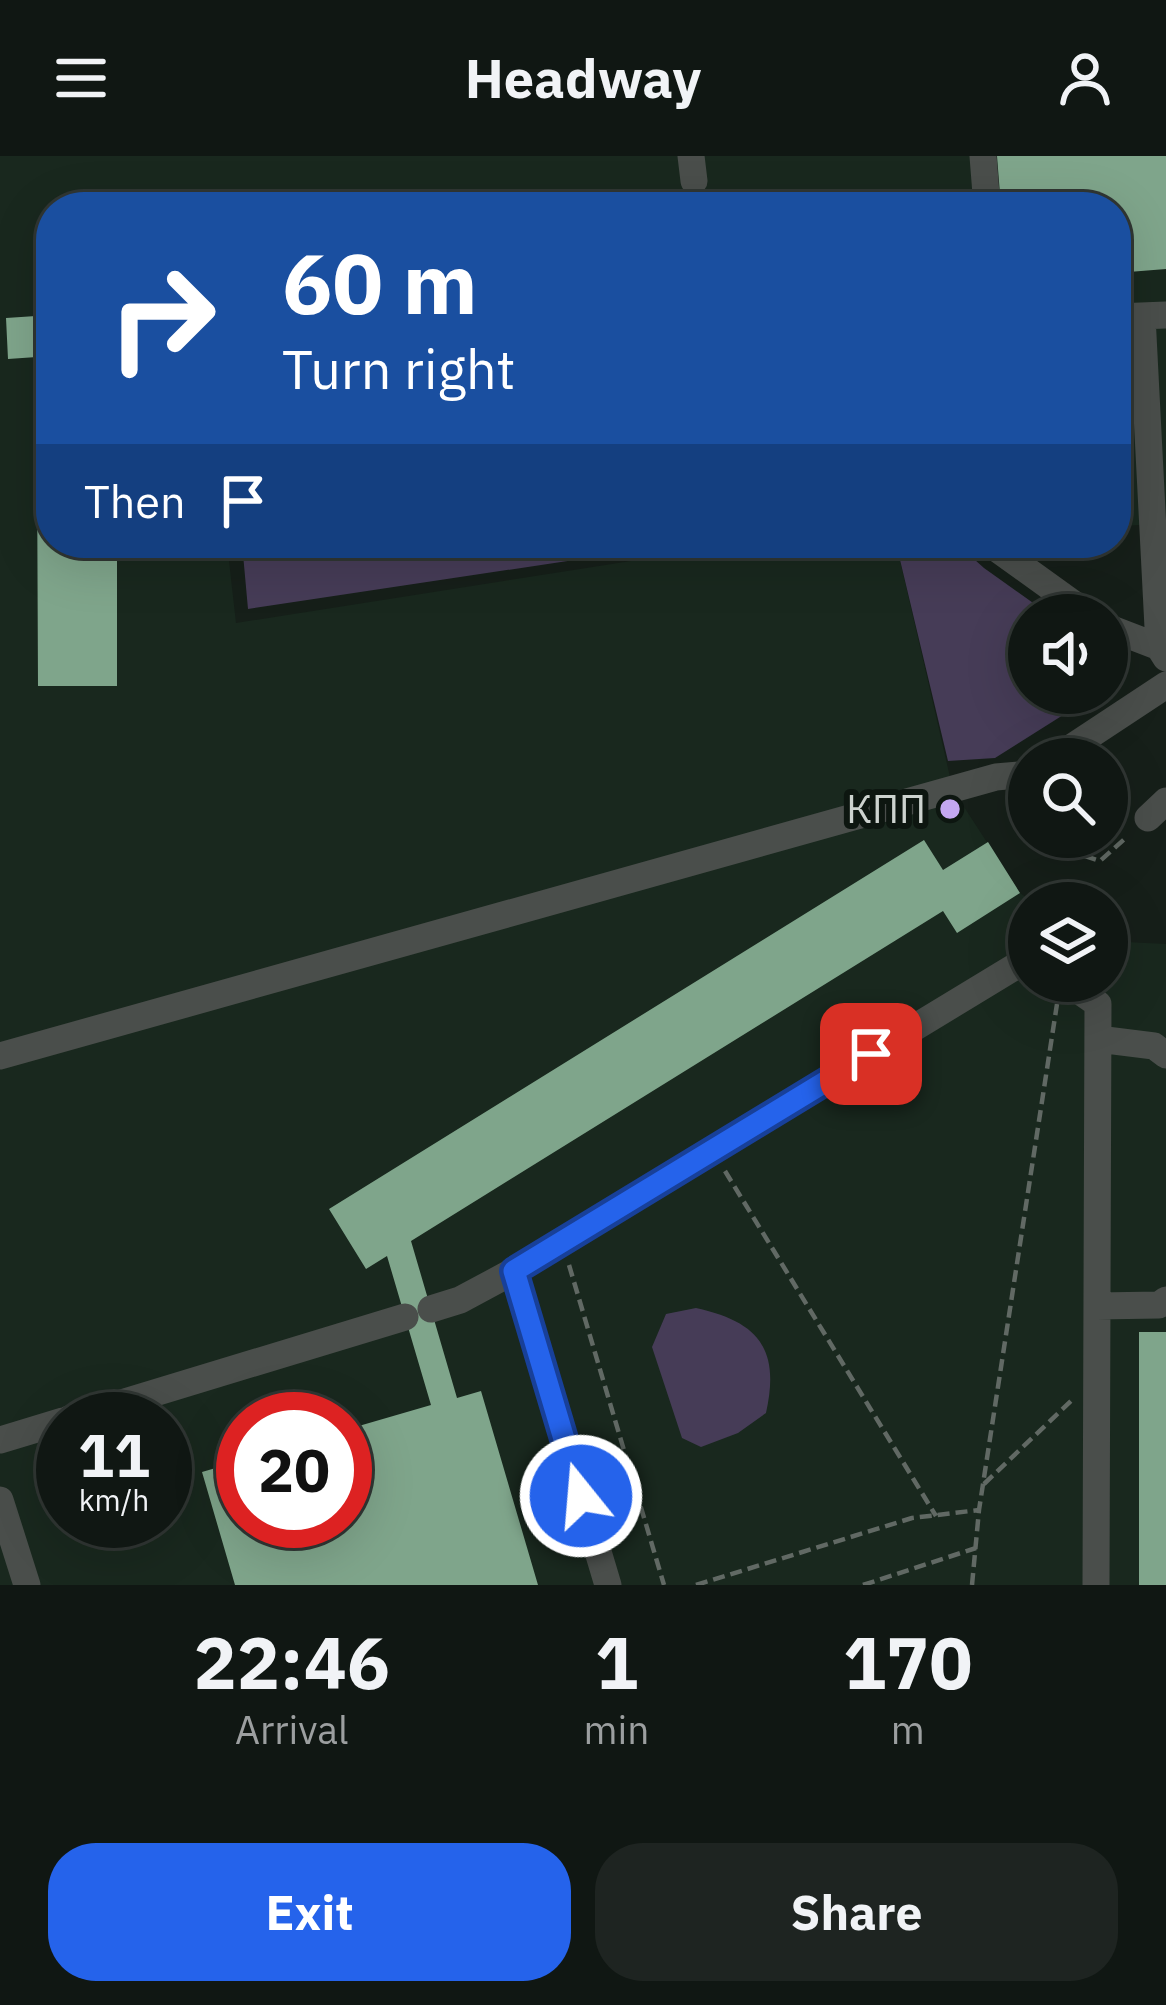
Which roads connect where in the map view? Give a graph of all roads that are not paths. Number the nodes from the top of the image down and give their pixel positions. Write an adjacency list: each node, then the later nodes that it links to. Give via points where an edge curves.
1 (983, 156): 2 (street)
2 (986, 192)
3 (1141, 316): 7 (street)
4 (1010, 558): 5 (street)
5 (1060, 594)
6 (1128, 636): 7 (street)
7 (1162, 652)
8 (1164, 691): 9 (street)
9 (1088, 738)
10 (1008, 776): 15 (street)
11 (1008, 971): 16 (street)
12 (1092, 1002): 13 (street)
13 (1098, 1039): 14 (street, via 1154,1046); 18 (street)
14 (1166, 1055)
15 (0, 1056)
16 (514, 1271): 19 (street, via 460,1300); 24 (street)
17 (1166, 1300): 18 (street)
18 (1096, 1306): 25 (street)
19 (158, 1392)
20 (36, 1429): 21 (street)
21 (0, 1440)
22 (0, 1500): 23 (street)
23 (27, 1585)
24 (608, 1585)
25 (1096, 1585)

